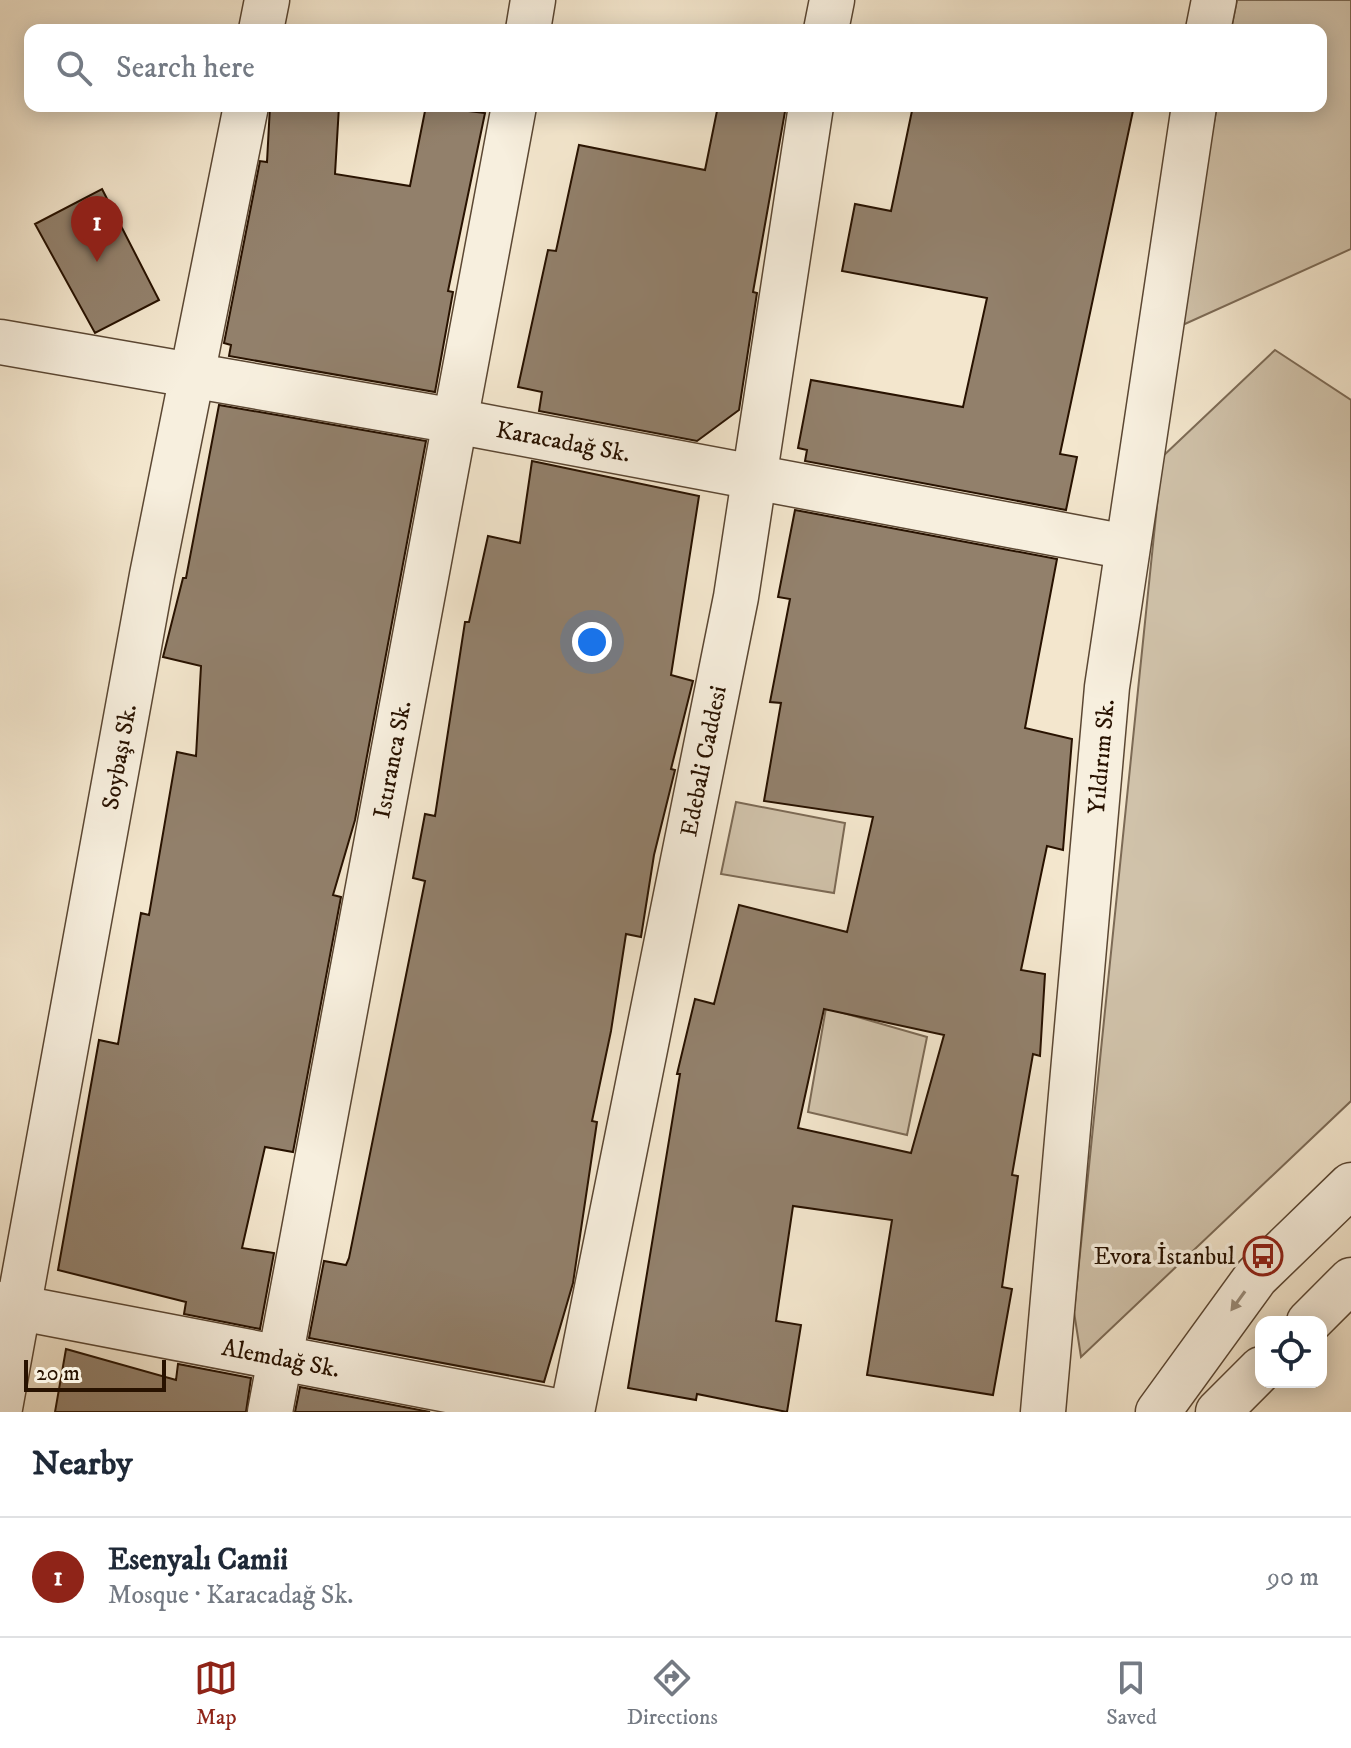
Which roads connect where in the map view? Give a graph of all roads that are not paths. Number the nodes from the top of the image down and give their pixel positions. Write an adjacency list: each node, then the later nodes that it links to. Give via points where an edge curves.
1 (267, 0): 5 (street)
2 (533, 0): 6 (street)
3 (832, 0): 7 (street)
4 (1214, 0): 8 (street)
5 (262, 24)
6 (529, 24)
7 (827, 24)
8 (1209, 24)
9 (245, 112): 14 (street, Soybaşı Sk.)
10 (513, 112): 15 (street, Istıranca Sk.)
11 (810, 112): 16 (street, Edebali Caddesi)
12 (1193, 112): 17 (street, Yıldırım Sk.)
13 (0, 342): 14 (street, Karacadağ Sk.)
14 (192, 376): 15 (street, Karacadağ Sk.); 20 (street, Soybaşı Sk.)
15 (455, 421): 16 (street, Karacadağ Sk.); 22 (street, Istıranca Sk.)
16 (754, 477): 17 (street, Karacadağ Sk.); 27 (street, Edebali Caddesi, via 736,597)
17 (1127, 547): 28 (street, Yıldırım Sk., via 1107,687)
18 (1351, 1185): 29 (street, one-way to 29, via 1256,1277)
19 (1351, 1280): 21 (street)
20 (9, 1306): 22 (street, Alemdağ Sk.); 24 (street, Soybaşı Sk.)
21 (1315, 1316)
22 (279, 1361): 25 (street, Istıranca Sk.); 26 (street, Alemdağ Sk.)
23 (1255, 1375): 30 (street)
24 (0, 1408)
25 (270, 1412)
26 (562, 1412)
27 (572, 1412)
28 (1043, 1412)
29 (1158, 1412)
30 (1218, 1412)

